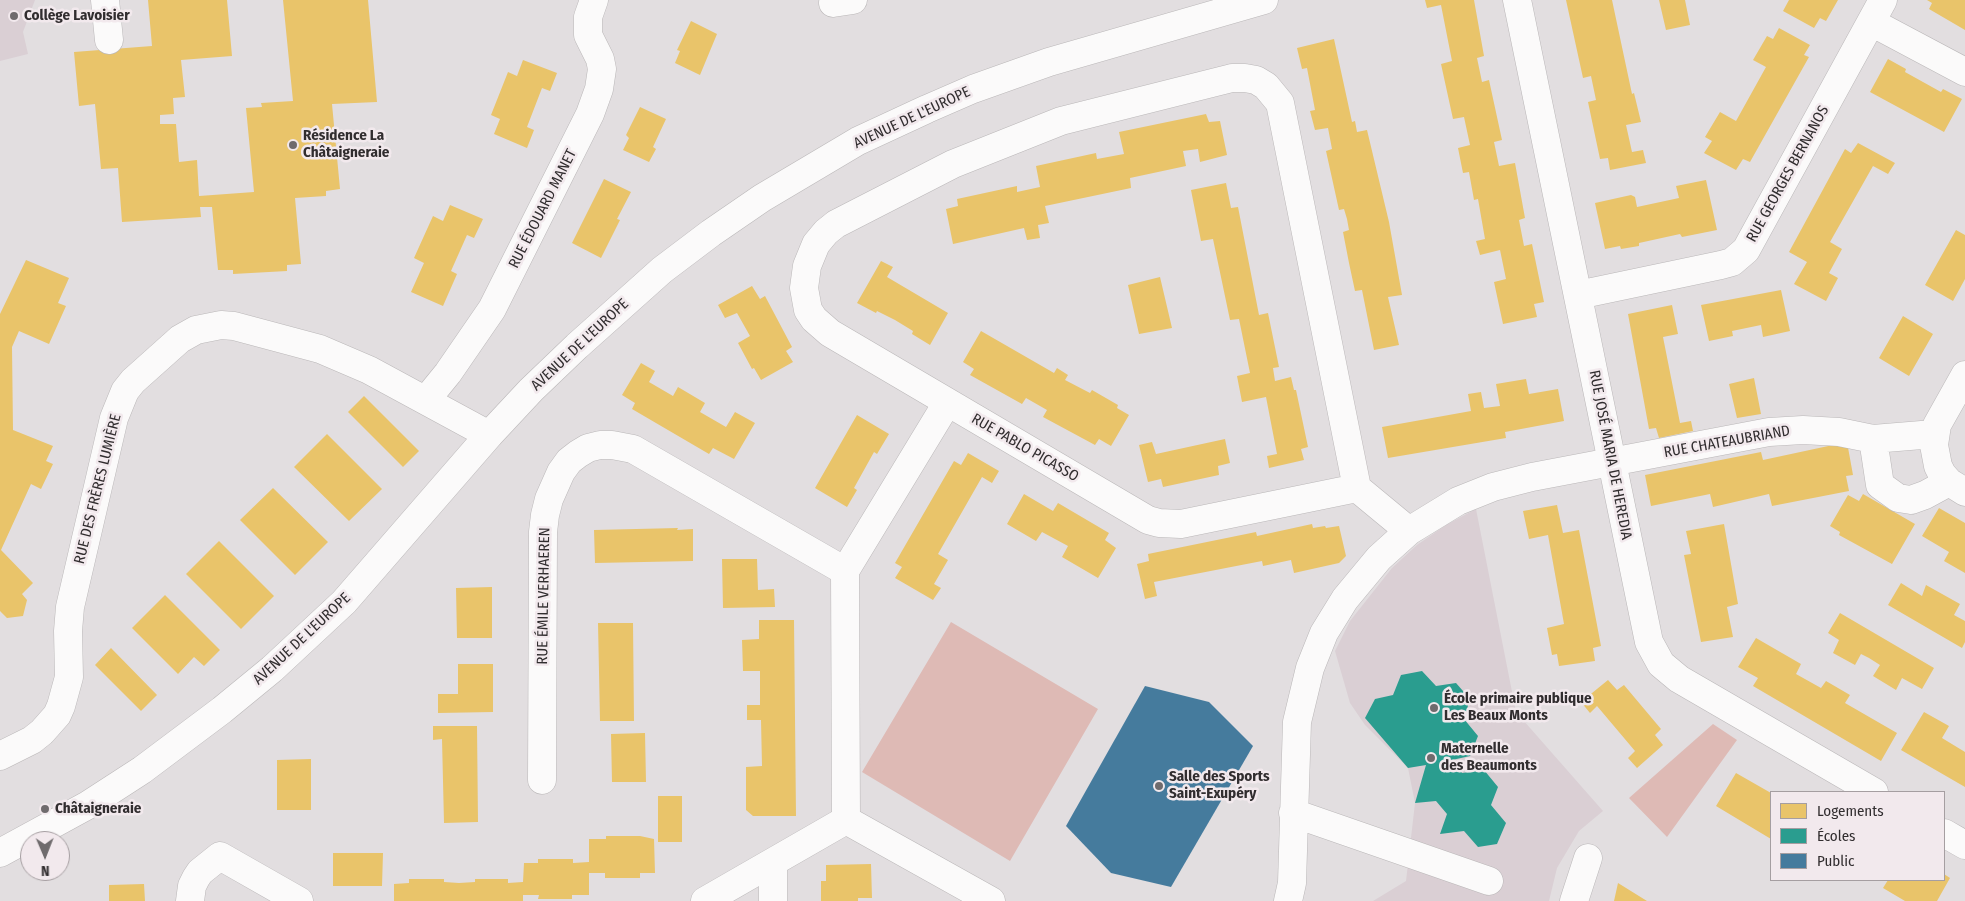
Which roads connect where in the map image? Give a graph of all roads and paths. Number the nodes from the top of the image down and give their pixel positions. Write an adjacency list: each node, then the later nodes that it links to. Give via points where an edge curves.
1 (105, 0): 6 (street)
2 (594, 0): 10 (street, RUE ÉDOUARD MANET, via 588,17 588,35 602,69 590,114 492,309)
3 (1264, 0): 13 (street, AVENUE DE L'EUROPE, via 1009,76 927,109 834,154 738,214 648,281 563,359)
4 (1517, 0): 8 (street, RUE JOSÉ MARIA DE HEREDIA)
5 (1877, 11): 7 (street, RUE GEORGES BERNANOS); 8 (street, RUE GEORGES BERNANOS, via 1746,250 1732,262 1721,265)
6 (109, 40)
7 (1965, 72)
8 (1578, 295): 15 (street, RUE JOSÉ MARIA DE HEREDIA)
9 (1965, 375): 12 (street)
10 (426, 400): 13 (street, RUE DES FRÈRES LUMIÈRE); 20 (street, RUE DES FRÈRES LUMIÈRE, via 320,349 234,326 196,330 168,349 125,391 114,418 70,607 69,677 65,697 57,715 42,732)
11 (948, 402): 17 (street, RUE PABLO PICASSO, via 1148,520 1159,523 1181,524); 17 (street, RUE PABLO PICASSO, via 830,333 814,319 805,299 805,275 811,253 826,232 953,164 1061,121 1218,80 1256,80 1266,86 1280,103 1283,115); 19 (street)
12 (1934, 434): 14 (street, RUE CHATEAUBRIAND); 16 (street, via 1938,466)
13 (489, 435): 27 (street, AVENUE DE L'EUROPE, via 361,584 272,669 142,770 88,805)
14 (1873, 439): 15 (street, RUE CHATEAUBRIAND, via 1850,433 1785,430); 16 (street, via 1880,485 1898,498 1911,500)
15 (1612, 463): 18 (street, RUE CHATEAUBRIAND, via 1493,487 1442,510); 22 (street, RUE JOSÉ MARIA DE HEREDIA, via 1644,627 1661,664 1692,687)
16 (1957, 487)
17 (1357, 488): 18 (street)
18 (1410, 531): 23 (street, RUE CHATEAUBRIAND, via 1356,583 1334,614 1316,650 1297,722)
19 (845, 571): 21 (street, RUE ÉMILE VERHAEREN, via 633,449 600,445 578,454 561,472 549,499 543,532); 24 (street)
20 (0, 756)
21 (542, 780)
22 (1872, 791)
23 (1293, 814): 30 (street); 36 (street, RUE CHATEAUBRIAND, via 1292,883)
24 (846, 820): 29 (street); 35 (street)
25 (1945, 833): 26 (street)
26 (1965, 845)
27 (0, 853)
28 (1588, 858): 37 (street)
29 (773, 862): 33 (street); 34 (street)
30 (1489, 881)
31 (190, 901): 32 (street, via 196,878 220,856)
32 (299, 901)
33 (705, 901)
34 (773, 901)
35 (991, 901)
36 (1288, 901)
37 (1574, 901)

